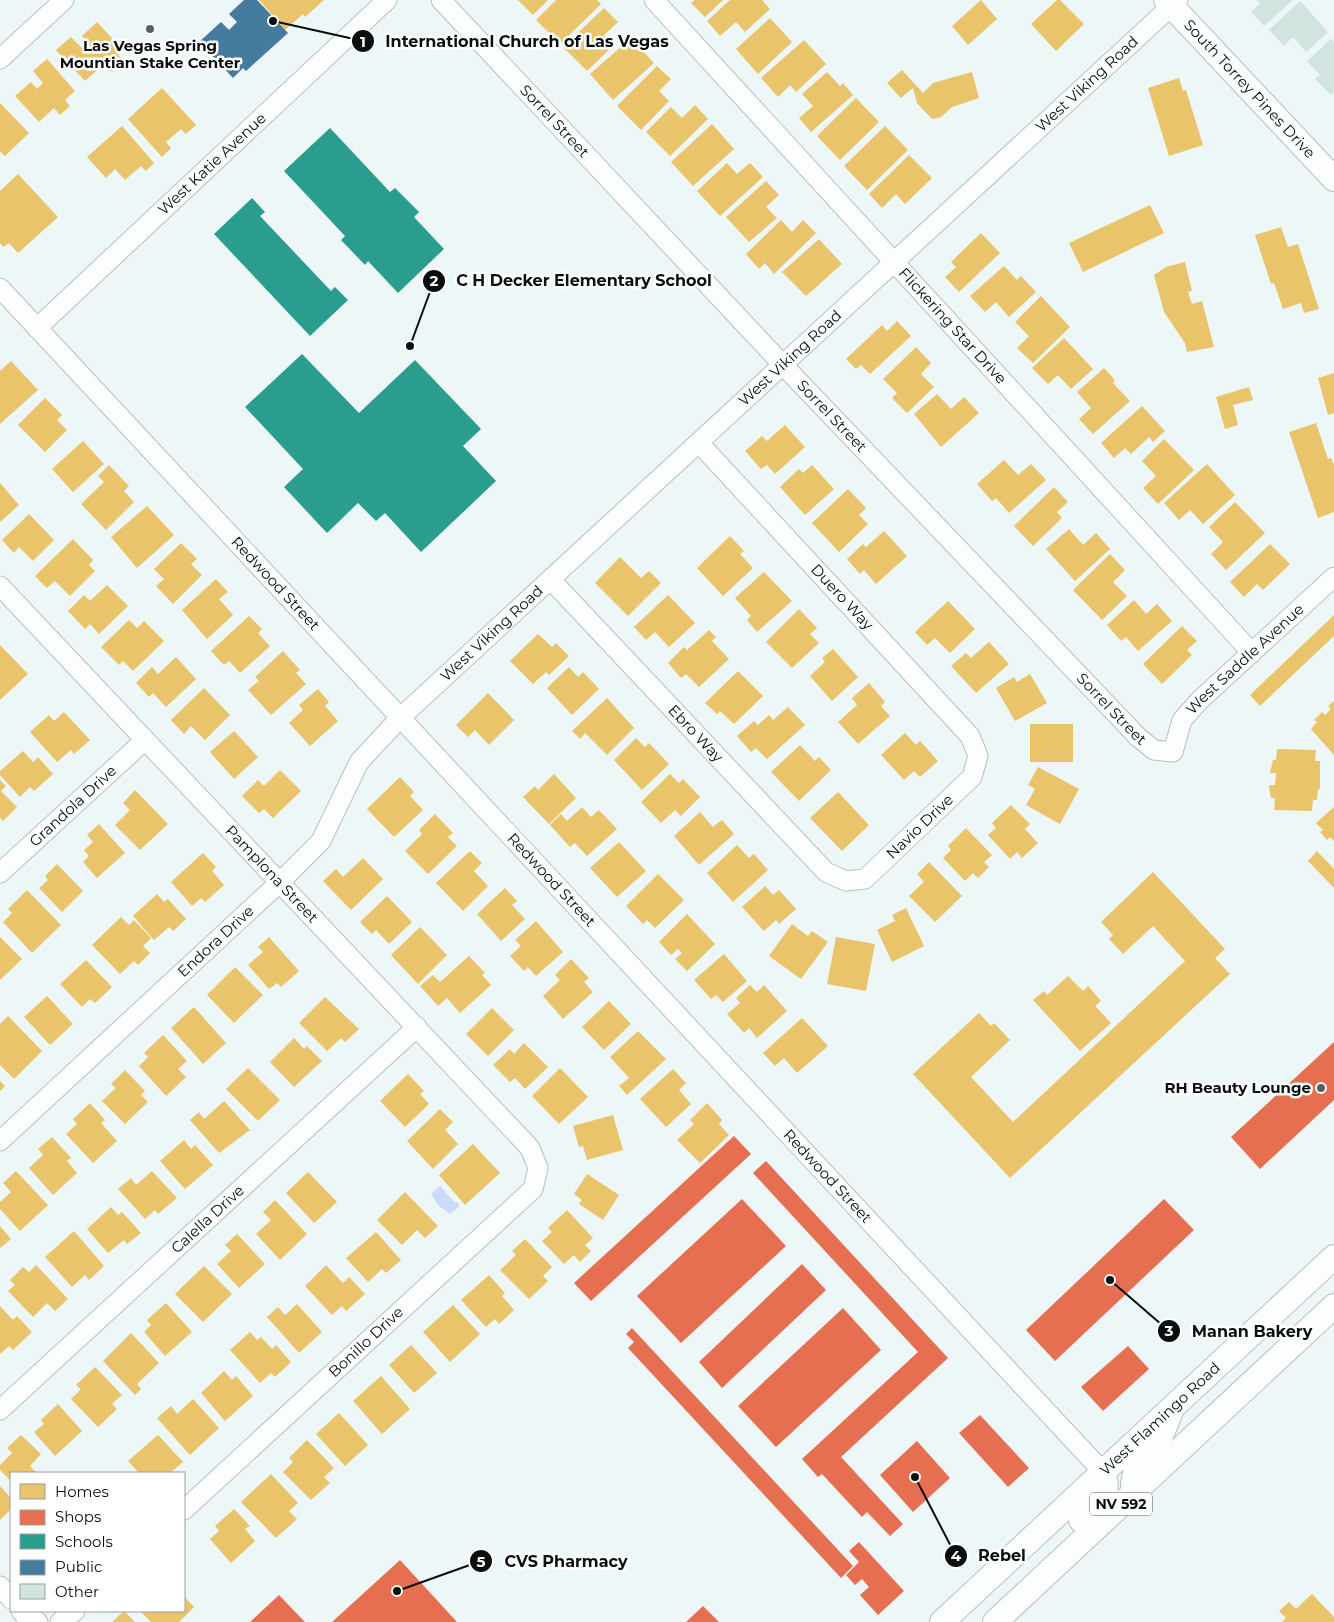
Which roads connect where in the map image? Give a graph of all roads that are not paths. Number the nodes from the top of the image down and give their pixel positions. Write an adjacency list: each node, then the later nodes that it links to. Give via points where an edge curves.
1 (64, 0): 6 (street)
2 (388, 0): 10 (street, West Katie Avenue)
3 (440, 0): 11 (street, Sorrel Street)
4 (654, 0): 8 (street, Flickering Star Drive)
5 (1172, 2): 7 (main road, South Torrey Pines Drive); 8 (street, West Viking Road)
6 (0, 59)
7 (1334, 179)
8 (896, 262): 11 (street, West Viking Road); 16 (street, Flickering Star Drive)
9 (0, 288): 10 (street, Redwood Street)
10 (37, 328): 17 (street, Redwood Street)
11 (783, 366): 12 (street, West Viking Road); 19 (street, Sorrel Street, via 1138,737 1154,750)
12 (699, 443): 14 (street, West Viking Road); 20 (street, Duero Way, via 970,736)
13 (1334, 577): 16 (street, West Saddle Avenue)
14 (550, 580): 17 (street, West Viking Road); 22 (street, Ebro Way, via 826,872)
15 (3, 594): 18 (street, Pamplona Street)
16 (1252, 653): 19 (street, West Saddle Avenue, via 1182,720)
17 (400, 718): 23 (street, Endora Drive, via 359,762 321,841); 33 (street, Redwood Street)
18 (145, 740): 21 (street, Grandola Drive); 23 (street, Pamplona Street)
19 (1172, 752)
20 (978, 756): 22 (street, Navio Drive, via 972,777 865,879)
21 (0, 873)
22 (846, 881)
23 (279, 883): 24 (street, Pamplona Street); 25 (street, Endora Drive)
24 (417, 1027): 26 (street, Pamplona Street, via 530,1148); 32 (street, Calella Drive)
25 (0, 1140)
26 (538, 1168): 35 (street, Bonillo Drive, via 532,1189)
27 (1334, 1257): 29 (main road, West Flamingo Road / NV 592)
28 (1334, 1306): 30 (main road, NV 592)
29 (1206, 1376): 30 (main road); 31 (main road, West Flamingo Road / NV 592)
30 (1248, 1386): 34 (main road, NV 592)
31 (1174, 1406): 33 (main road, West Flamingo Road / NV 592); 34 (main road, via 1157,1445 1136,1468 1133,1483)
32 (0, 1410)
33 (1103, 1472): 37 (main road, via 1108,1485 1102,1500 1045,1554); 39 (main road, West Flamingo Road / NV 592)
34 (1137, 1489): 37 (main road, NV 592)
35 (185, 1509)
36 (0, 1586): 38 (street)
37 (1026, 1593): 39 (main road, via 1004,1590); 45 (main road, NV 592)
38 (10, 1598)
39 (964, 1602): 44 (main road, West Flamingo Road / NV 592)
40 (22, 1612): 42 (street)
41 (74, 1612): 43 (street)
42 (38, 1622)
43 (60, 1622)
44 (942, 1622)
45 (995, 1622)

